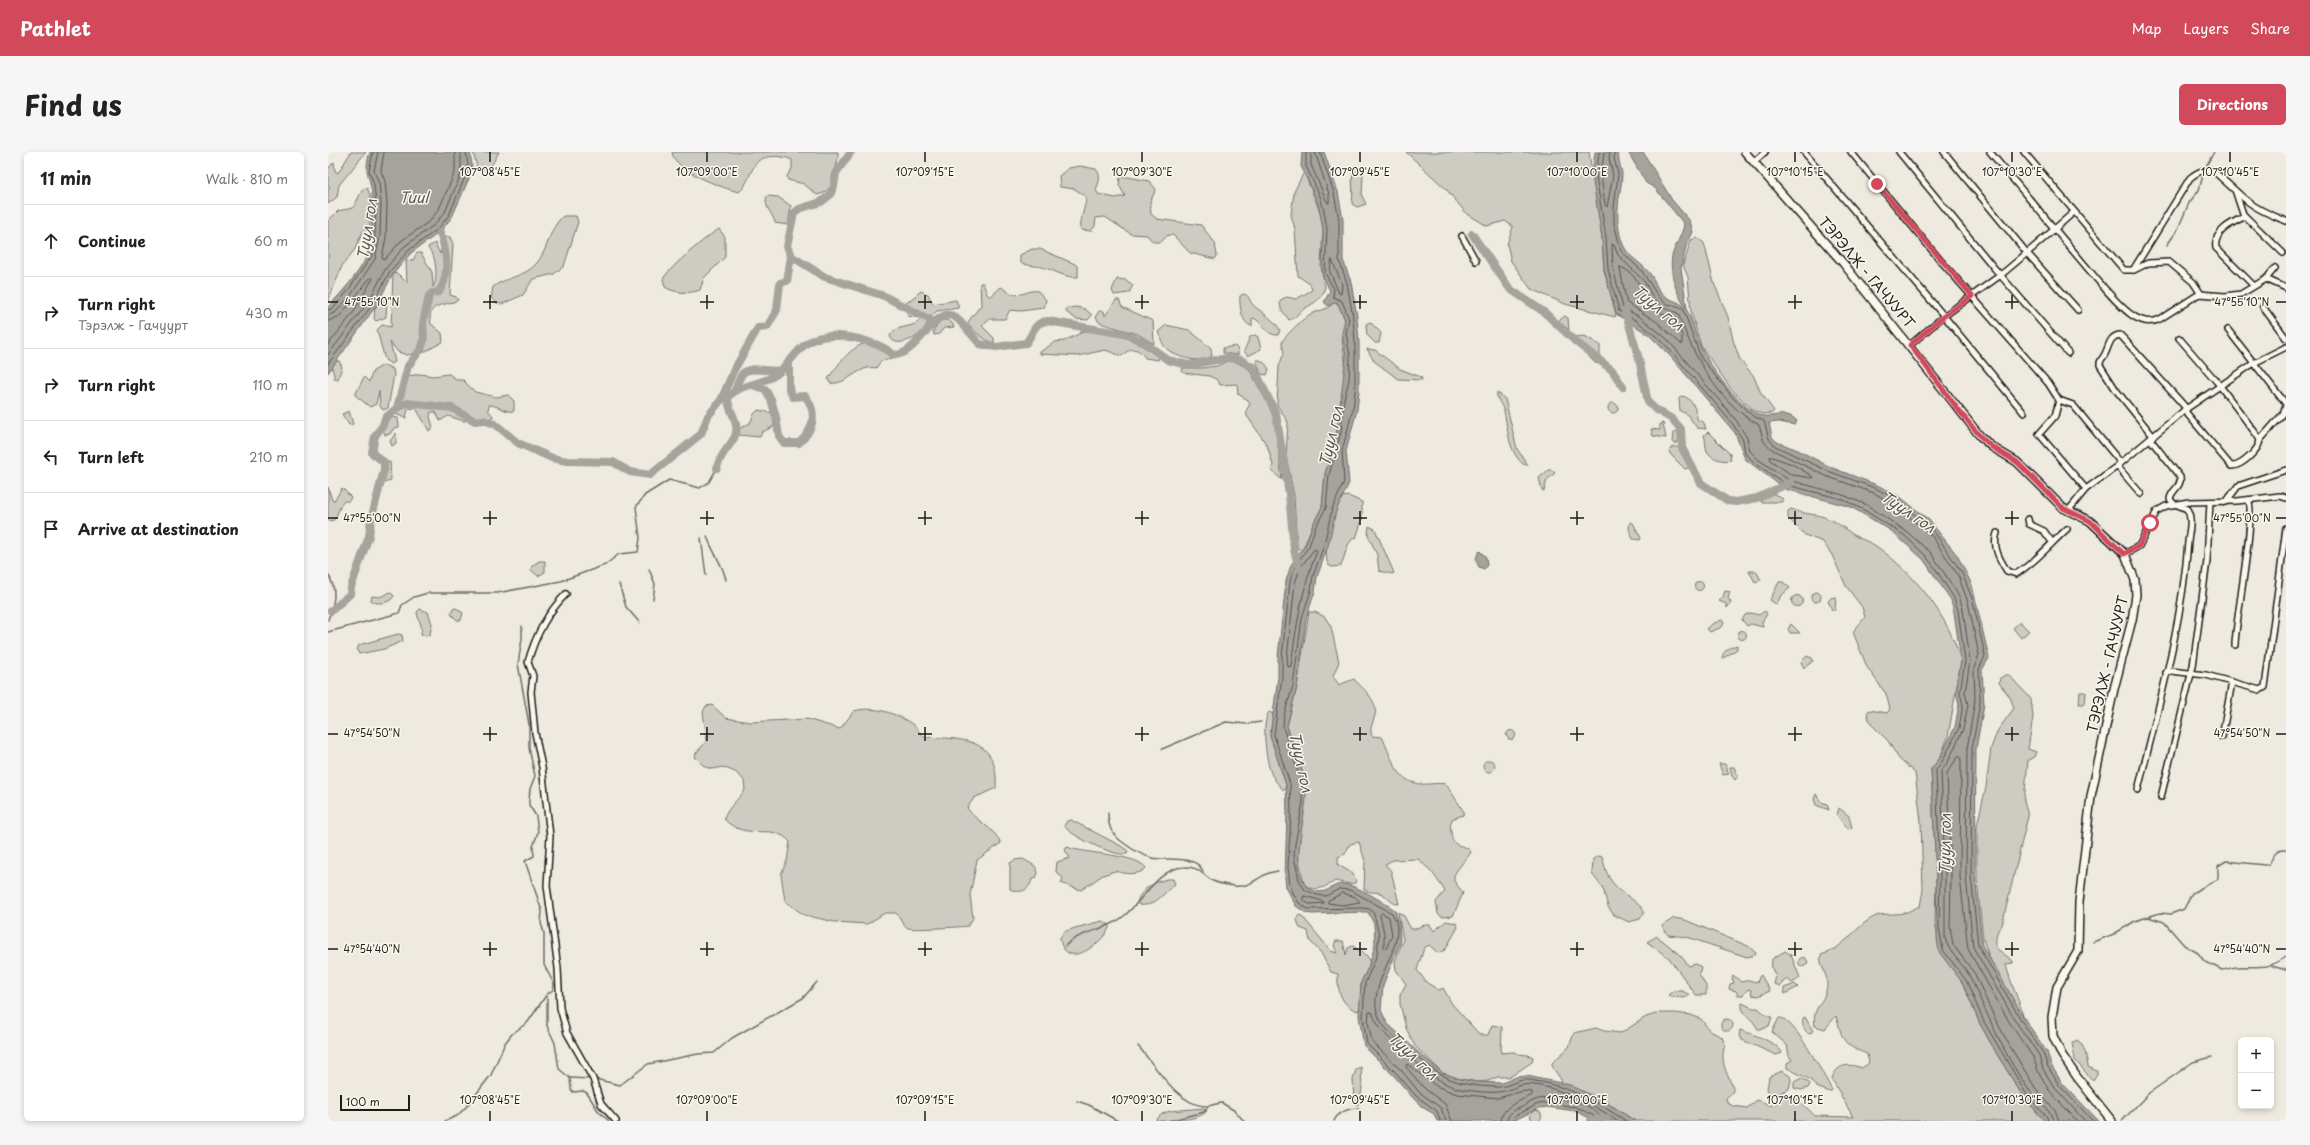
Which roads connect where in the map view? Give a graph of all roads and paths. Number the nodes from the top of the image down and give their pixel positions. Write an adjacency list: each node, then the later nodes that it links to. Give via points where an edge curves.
1 (1745, 152): 9 (main road, ТЭРЭЛЖ - ГАЧУУРТ)
2 (1764, 152): 9 (street)
3 (1804, 152): 29 (street)
4 (1851, 152): 26 (street)
5 (1899, 152): 21 (street)
6 (1944, 152): 16 (street)
7 (1990, 152): 14 (street)
8 (2024, 152): 11 (street)
9 (1754, 161): 33 (main road, ТЭРЭЛЖ - ГАЧУУРТ)
10 (2236, 193): 12 (street); 13 (street, via 2252,205); 20 (street, via 2216,172 2211,170 2196,173 2161,222)
11 (2074, 212): 14 (street); 20 (street, via 2121,268)
12 (2244, 215): 17 (street); 23 (street, via 2220,232 2216,248)
13 (2286, 221)
14 (2054, 228): 16 (street); 25 (street, via 2105,290 2122,307 2139,318 2155,322)
15 (1462, 236): 18 (street)
16 (2027, 253): 21 (street); 28 (street)
17 (2283, 253)
18 (1476, 261)
19 (2276, 268): 22 (street)
20 (2133, 270): 25 (street, via 2148,263 2168,262 2193,282)
21 (2002, 274): 26 (street); 35 (street)
22 (2266, 279): 23 (street); 24 (street)
23 (2254, 286): 25 (street, via 2241,294)
24 (2286, 288)
25 (2201, 294)
26 (1972, 296): 29 (street); 38 (street, via 2048,383)
27 (2263, 307): 32 (street)
28 (2078, 310)
29 (1944, 316): 33 (street); 41 (street)
30 (2228, 330): 36 (street)
31 (2179, 338): 37 (street)
32 (2286, 338)
33 (1910, 345): 53 (main road, ТЭРЭЛЖ - ГАЧУУРТ, via 1980,436 1992,447 2017,462)
34 (2286, 347): 36 (street)
35 (2068, 353)
36 (2254, 363): 37 (street); 39 (street)
37 (2219, 386): 40 (street); 43 (street)
38 (2059, 400): 44 (street, via 2073,405); 46 (street, via 2055,416 2039,434)
39 (2286, 405): 43 (street, via 2283,414)
40 (2185, 410): 42 (street); 42 (street, via 2124,339 2120,335 2116,336 2106,346 2106,353 2100,366); 43 (street, via 2231,466 2245,460 2259,445)
41 (2024, 412)
42 (2151, 438): 44 (street); 52 (street, via 2180,477 2179,486 2170,496 2171,501)
43 (2260, 440)
44 (2119, 465): 46 (street); 47 (street)
45 (2286, 470): 51 (street, via 2238,486)
46 (2086, 489): 53 (street)
47 (2141, 494)
48 (2286, 497): 49 (street)
49 (2248, 500): 51 (street); 61 (street, via 2251,507 2249,530)
50 (2210, 502): 51 (street); 52 (street); 63 (street, via 2207,561)
51 (2226, 502)
52 (2177, 504): 59 (street, via 2157,511 2139,546); 62 (street, via 2187,509 2190,521 2184,588)
53 (2068, 511): 59 (main road, ТЭРЭЛЖ - ГАЧУУРТ, via 2087,519)
54 (2028, 519): 58 (street, via 2029,524 2044,531)
55 (2286, 528): 64 (street, via 2265,687 2260,690)
56 (2067, 530): 58 (street)
57 (1997, 533): 58 (street, via 1997,551 2007,571 2012,574 2035,561)
58 (2052, 542)
59 (2124, 554): 69 (main road, ТЭРЭЛЖ - ГАЧУУРТ, via 2135,580 2135,599 2091,796 2079,902 2078,951 2057,987 2052,1017 2053,1036 2062,1055)
60 (566, 594): 68 (street, via 547,616 528,662 533,676 531,692 535,733 542,767 550,836 548,886 563,1022 592,1079 601,1104)
61 (2235, 645)
62 (2166, 673): 63 (street); 66 (street)
63 (2191, 673): 64 (street); 67 (street)
64 (2232, 682): 65 (street)
65 (2222, 737)
66 (2138, 790)
67 (2161, 797)
68 (616, 1121)
69 (2112, 1121)

